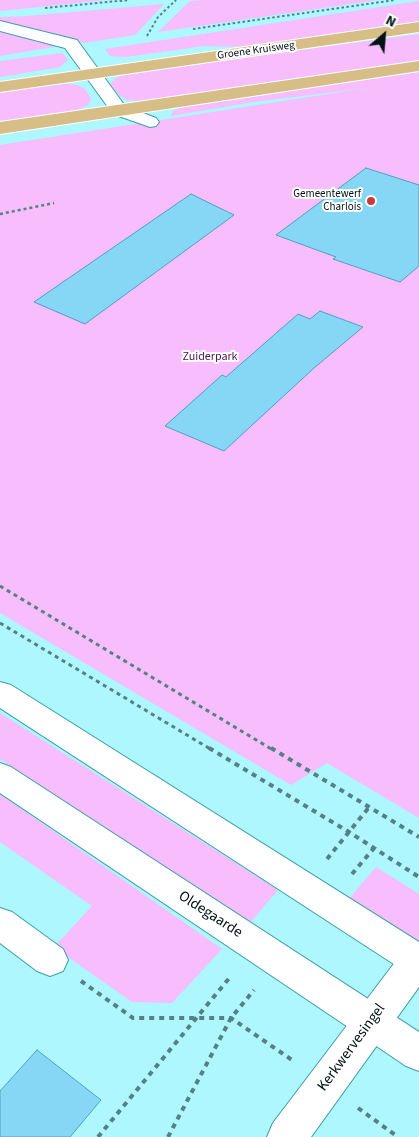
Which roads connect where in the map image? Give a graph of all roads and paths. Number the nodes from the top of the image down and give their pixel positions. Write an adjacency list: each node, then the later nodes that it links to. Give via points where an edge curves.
1 (129, 0): 3 (path)
2 (176, 0): 6 (path, via 158,17)
3 (37, 9)
4 (0, 26): 8 (main road, via 71,44)
5 (419, 27): 8 (main road, Groene Kruisweg)
6 (147, 36)
7 (419, 66): 10 (main road)
8 (92, 74): 9 (main road, Groene Kruisweg); 10 (main road)
9 (0, 87)
10 (118, 110): 11 (main road); 12 (main road)
11 (150, 122)
12 (0, 128)
13 (54, 203): 14 (path)
14 (0, 214)
15 (0, 586): 19 (path)
16 (0, 623): 20 (path)
17 (0, 693): 23 (main road)
18 (0, 776): 25 (main road, Oldegaarde)
19 (419, 837)
20 (419, 877)
21 (0, 923): 22 (main road)
22 (50, 960): 24 (path, via 133,1018)
23 (418, 960): 25 (main road, Kerkwervesingel)
24 (196, 1018): 27 (path, via 231,1018); 28 (path)
25 (371, 1021): 26 (main road, Oldegaarde); 27 (main road, Kerkwervesingel)
26 (419, 1054)
27 (327, 1084): 29 (main road, Kerkwervesingel); 30 (path)
28 (98, 1137)
29 (288, 1137)
30 (398, 1137)

